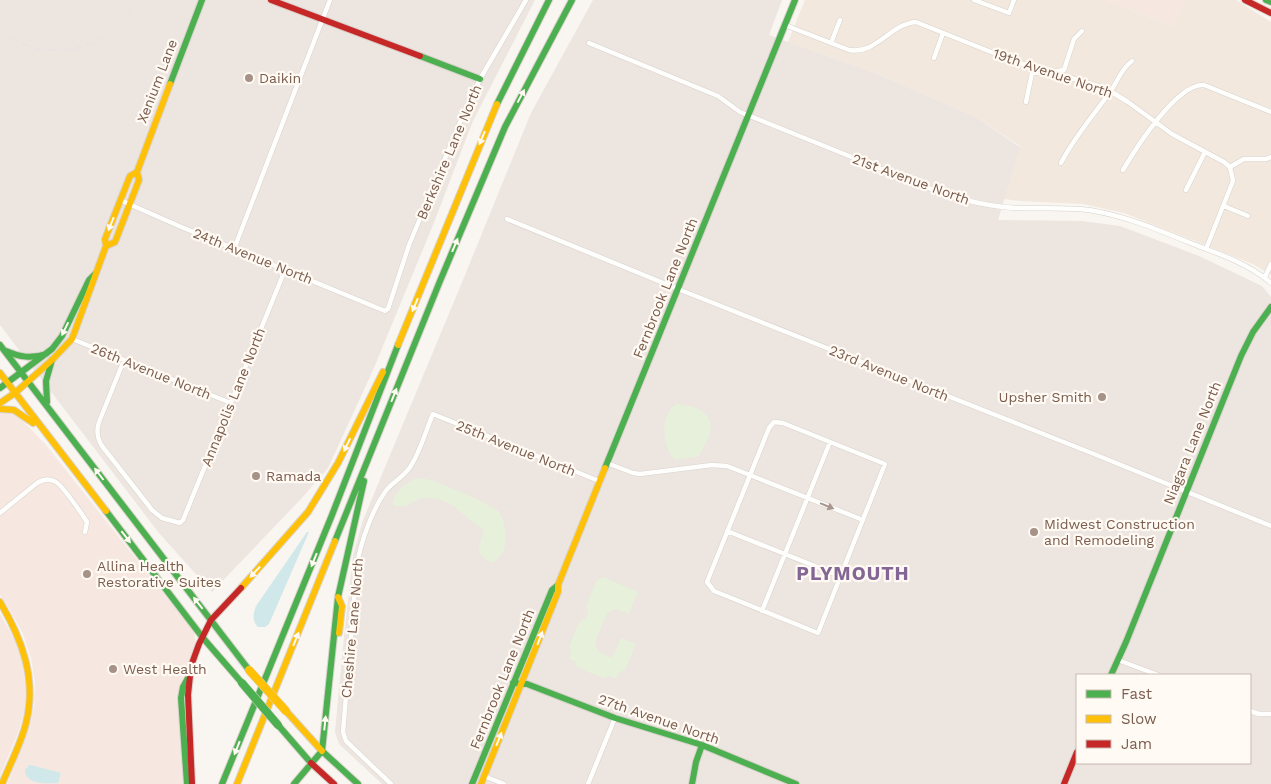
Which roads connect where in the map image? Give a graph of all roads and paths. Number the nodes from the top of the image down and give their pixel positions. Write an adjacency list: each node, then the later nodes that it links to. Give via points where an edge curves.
1 (202, 0): 35 (main road, Xenium Lane)
2 (271, 0): 14 (main road)
3 (330, 0): 14 (street)
4 (526, 0): 24 (street, Berkshire Lane North)
5 (549, 0): 54 (main road, one-way to 54, via 504,87)
6 (572, 0): 70 (main road, one-way to 6, via 505,127)
7 (796, 0): 16 (main road, Fernbrook Lane North)
8 (974, 0): 9 (street, via 1009,13)
9 (1014, 0)
10 (1245, 0): 13 (main road)
11 (1266, 0): 12 (main road)
12 (1271, 2)
13 (1271, 13)
14 (323, 19): 24 (main road); 43 (street)
15 (840, 20): 20 (street)
16 (785, 26): 20 (street, 19th Avenue North); 28 (main road, Fernbrook Lane North)
17 (1082, 32): 23 (street, via 1074,39 1064,70)
18 (943, 33): 20 (street, 19th Avenue North, via 922,24 910,23 862,51); 21 (street); 23 (street, 19th Avenue North)
19 (589, 43): 28 (street, 21st Avenue North, via 718,96)
20 (831, 43)
21 (934, 58)
22 (1132, 61): 25 (street, via 1124,66)
23 (1048, 72): 25 (street, 19th Avenue North); 26 (street, via 1032,73)
24 (480, 79): 52 (street, Berkshire Lane North, via 409,245)
25 (1111, 91): 29 (street, 19th Avenue North); 32 (street, via 1077,135)
26 (1026, 102)
27 (1271, 112): 29 (street, via 1198,84 1190,87)
28 (748, 116): 44 (street, 21st Avenue North, via 955,198 995,206 1109,214); 50 (main road, Fernbrook Lane North)
29 (1155, 121): 30 (street, 19th Avenue North); 34 (street)
30 (1205, 152): 33 (street, 19th Avenue North); 36 (street)
31 (1271, 157): 33 (street, via 1244,160)
32 (1061, 163)
33 (1230, 167): 39 (street, via 1233,181)
34 (1123, 170)
35 (137, 172): 37 (main road, Xenium Lane, via 130,176); 38 (main road, Xenium Lane, via 139,180)
36 (1186, 190)
37 (120, 200): 38 (street, 24th Avenue North); 42 (main road, Xenium Lane, one-way to 42, via 105,240)
38 (129, 205): 42 (main road, Xenium Lane, via 115,242); 43 (street, 24th Avenue North)
39 (1224, 206): 40 (street); 44 (street)
40 (1248, 216)
41 (507, 219): 50 (street, 23rd Avenue North)
42 (106, 246): 47 (main road, Xenium Lane)
43 (234, 249): 46 (street, 24th Avenue North)
44 (1206, 249): 48 (street, 21st Avenue North)
45 (1271, 264): 48 (street)
46 (285, 270): 52 (street, 24th Avenue North); 65 (street, Annapolis Lane North)
47 (97, 271): 53 (main road, Xenium Lane); 56 (main road, Xenium Lane, one-way to 56, via 89,280)
48 (1265, 277): 49 (street, 21st Avenue North)
49 (1271, 282)
50 (678, 289): 72 (main road, Fernbrook Lane North); 75 (street, 23rd Avenue North)
51 (1271, 307): 75 (main road, Niagara Lane North, via 1242,352)
52 (386, 311)
53 (72, 339): 56 (main road, Xenium Lane); 57 (street, 26th Avenue North)
54 (400, 339): 87 (main road, one-way to 87, via 338,463 308,512); 106 (main road, one-way to 106)
55 (2, 348): 56 (main road, via 24,359); 58 (main road)
56 (49, 357): 58 (main road, Xenium Lane); 60 (main road, Xenium Lane); 66 (main road, via 44,383)
57 (124, 360): 65 (street, 26th Avenue North); 65 (street, Annapolis Lane North, via 97,426 98,438 152,510 162,518 180,523 183,520)
58 (22, 372): 60 (main road); 61 (main road, Xenium Lane)
59 (0, 373): 61 (main road)
60 (29, 381): 63 (main road, Xenium Lane); 66 (main road)
61 (7, 383): 62 (main road, Xenium Lane); 63 (main road)
62 (0, 388)
63 (14, 393): 64 (main road, Xenium Lane); 69 (main road)
64 (0, 403)
65 (231, 403)
66 (48, 406): 87 (main road, one-way to 66)
67 (0, 409): 69 (main road, via 15,410)
68 (433, 414): 74 (street, 25th Avenue North); 111 (street, Cheshire Lane North, via 413,463 386,490 379,502 357,564 343,732 346,741)
69 (43, 430): 88 (main road, one-way to 88)
70 (376, 441): 99 (main road, one-way to 70, via 338,597); 107 (main road, one-way to 70)
71 (830, 442): 73 (street, via 774,422); 76 (street); 78 (street, via 886,464)
72 (607, 463): 73 (street, via 640,474 712,465 727,466); 74 (main road, Fernbrook Lane North)
73 (750, 475): 76 (street); 80 (street)
74 (599, 481): 84 (main road, Fernbrook Lane North)
75 (1186, 491): 79 (street, 23rd Avenue North); 89 (main road, Niagara Lane North)
76 (808, 498): 78 (street, one-way to 78); 82 (street)
77 (0, 513): 81 (street, via 37,483 53,480 62,486 87,522)
78 (863, 520): 83 (street)
79 (1271, 526)
80 (727, 531): 82 (street); 86 (street, via 708,585 714,592)
81 (85, 532)
82 (785, 554): 83 (street); 86 (street)
83 (840, 576): 86 (street, via 818,633)
84 (558, 585): 93 (main road, Fernbrook Lane North, via 552,590); 94 (main road, Fernbrook Lane North, one-way to 84)
85 (0, 602): 103 (main road, via 18,633 30,677 26,722)
86 (762, 611)
87 (211, 620): 88 (main road); 99 (main road, bridge, via 249,670)
88 (203, 638): 90 (main road); 101 (main road, bridge)
89 (1118, 660): 91 (main road, Niagara Lane North); 92 (street)
90 (190, 674): 104 (main road, via 181,698); 105 (main road)
91 (1111, 674)
92 (1155, 674)
93 (513, 683): 94 (main road, 27th Avenue North); 112 (main road, Fernbrook Lane North)
94 (522, 683): 97 (main road, 27th Avenue North); 102 (main road, Fernbrook Lane North, one-way to 94)
95 (1251, 711): 96 (street)
96 (1271, 714)
97 (615, 718): 98 (main road, 27th Avenue North); 115 (street)
98 (702, 745): 116 (main road); 117 (main road, 27th Avenue North)
99 (322, 751): 101 (main road); 110 (main road)
100 (1076, 754): 118 (main road)
101 (311, 763): 108 (main road); 109 (main road)
102 (484, 776): 113 (main road, Fernbrook Lane North); 114 (street)
103 (2, 784)
104 (187, 784)
105 (192, 784)
106 (222, 784)
107 (238, 784)
108 (294, 784)
109 (334, 784)
110 (358, 784)
111 (391, 784)
112 (472, 784)
113 (481, 784)
114 (504, 784)
115 (588, 784)
116 (692, 784)
117 (796, 784)
118 (1064, 784)

